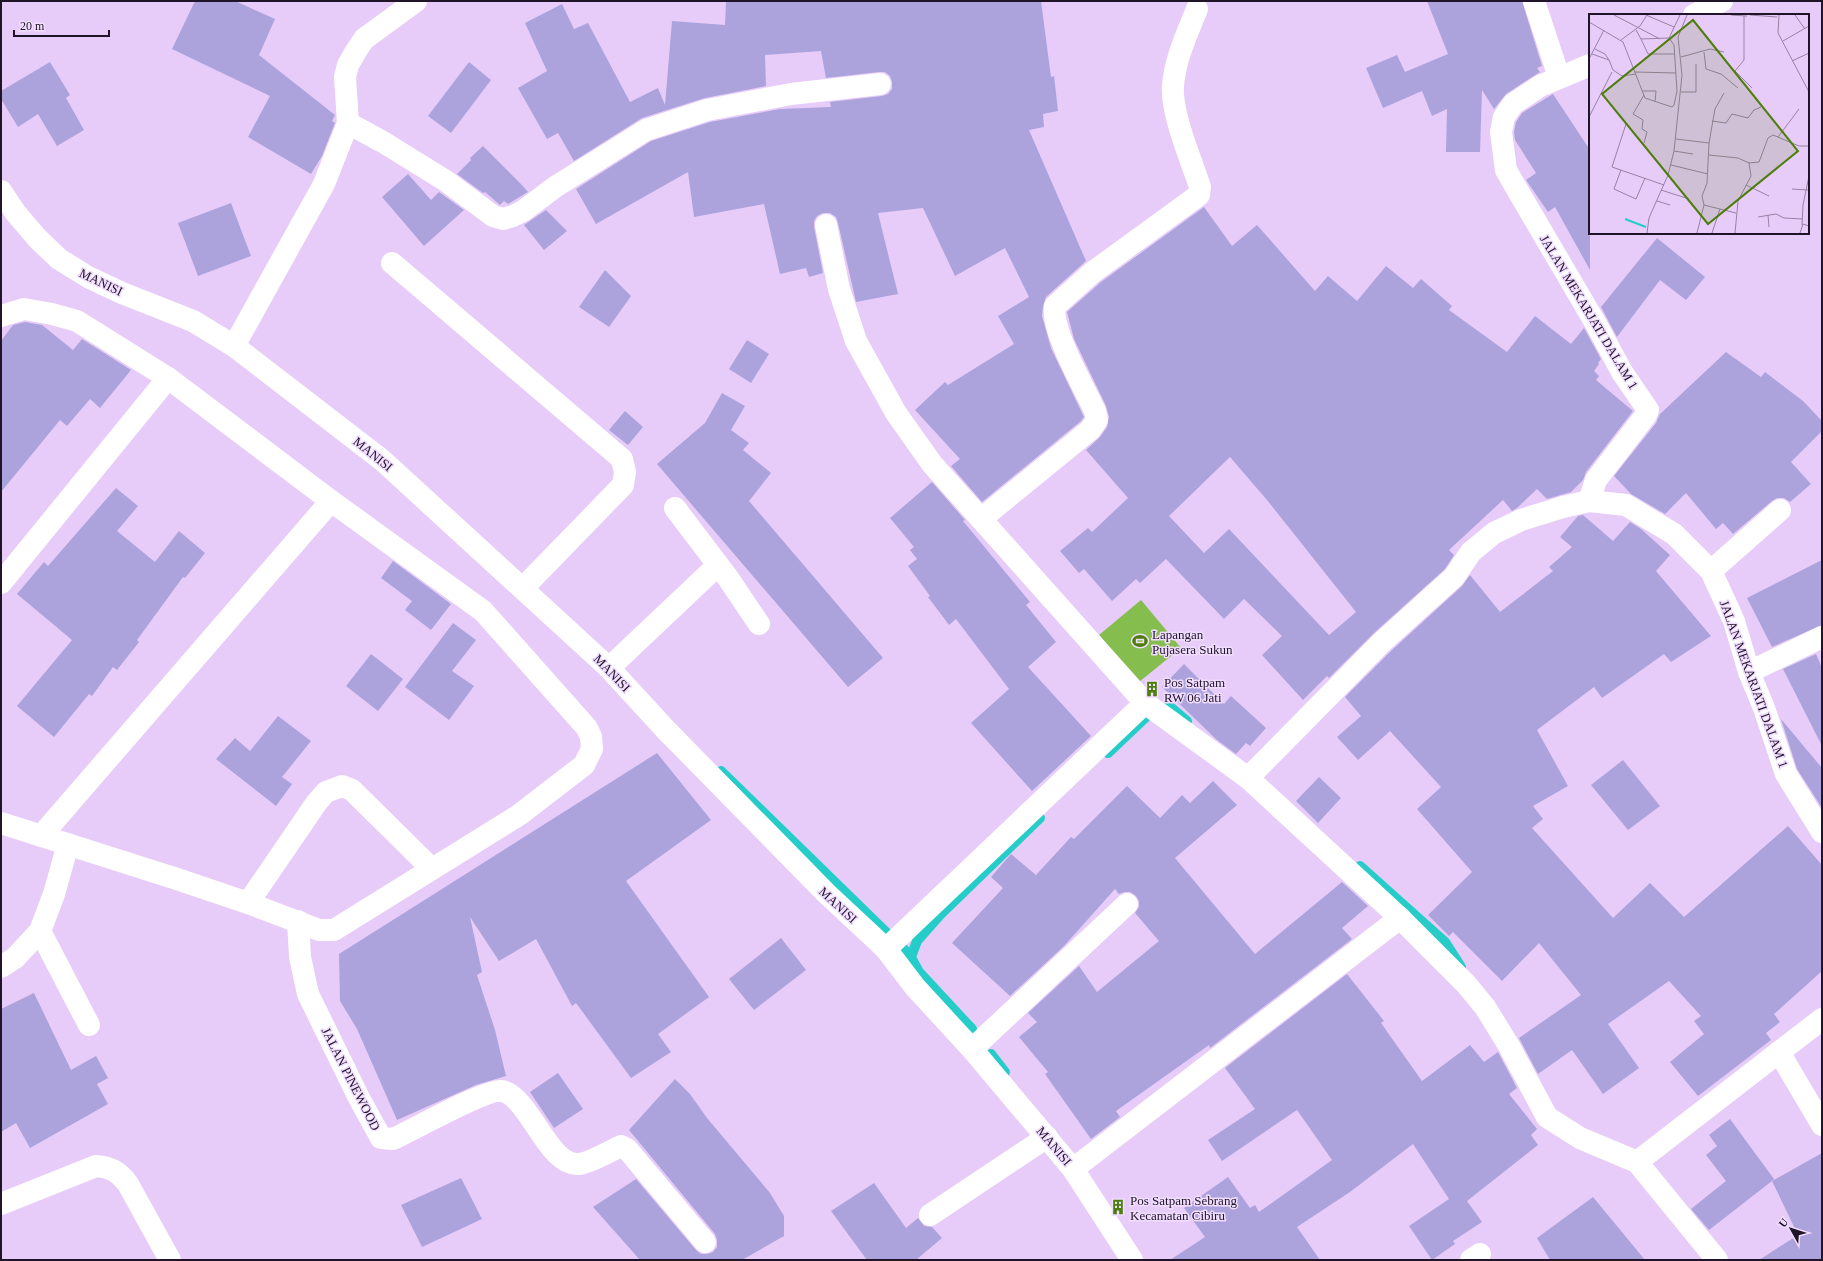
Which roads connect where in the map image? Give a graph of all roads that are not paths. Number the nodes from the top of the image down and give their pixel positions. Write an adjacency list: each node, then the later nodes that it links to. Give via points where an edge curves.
1 (416, 1): 9 (street, via 364,39 348,65 345,77)
2 (1534, 1): 7 (street)
3 (1722, 1): 5 (street)
4 (1197, 9): 20 (street, via 1180,50 1173,88 1175,108 1200,187 1199,195 1093,272 1055,306 1055,320 1097,420 1090,430)
5 (1696, 14)
6 (1589, 65): 7 (street, JALAN MEKARJATI DALAM 1)
7 (1559, 77): 17 (street, JALAN MEKARJATI DALAM 1, via 1513,104 1504,117 1501,132 1506,170 1622,372 1648,410 1596,480)
8 (880, 84): 9 (street, via 791,94 707,110 646,130 555,187 523,211 503,219 493,216 446,181)
9 (348, 123): 14 (street, via 324,184)
10 (1, 191): 14 (street, MANISI, via 37,238 71,267 122,293 193,321)
11 (826, 225): 20 (street, via 839,289 856,341 896,412 928,457)
12 (392, 264): 24 (street, via 622,459 625,472 622,485)
13 (1, 316): 15 (street, via 24,309 77,321)
14 (234, 346): 24 (street, MANISI, via 382,460)
15 (168, 378): 16 (street); 23 (street)
16 (331, 501): 33 (street); 35 (street, via 483,611 587,728 591,737 592,748 584,765 519,815)
17 (1588, 501): 22 (street, JALAN MEKARJATI DALAM 1, via 1626,505 1674,534); 30 (street, via 1521,520 1494,533 1471,552 1454,577 1382,642)
18 (675, 508): 21 (street)
19 (1780, 510): 22 (street)
20 (981, 519): 29 (street)
21 (718, 565): 25 (street); 27 (street)
22 (1711, 571): 28 (street, JALAN MEKARJATI DALAM 1, via 1734,621)
23 (1, 584)
24 (523, 588): 27 (street, MANISI)
25 (759, 624)
26 (1822, 637): 28 (street)
27 (609, 668): 41 (street, MANISI, via 793,860)
28 (1749, 672): 32 (street, JALAN MEKARJATI DALAM 1, via 1786,774)
29 (1145, 703): 30 (street); 41 (street)
30 (1248, 778): 38 (street)
31 (1, 823): 33 (street)
32 (1822, 832)
33 (41, 836): 34 (street)
34 (68, 844): 36 (street); 40 (street)
35 (432, 869): 36 (street, via 352,790 342,786 326,792 317,802); 39 (street, via 334,930 319,930)
36 (248, 903): 39 (street)
37 (1127, 904): 45 (street)
38 (1400, 918): 49 (street, via 1466,984 1485,1007 1547,1117 1580,1138); 50 (street)
39 (298, 921): 53 (street, JALAN PINEWOOD, via 300,957 308,994 381,1138 393,1139 484,1095 501,1091 514,1097 560,1158 572,1164 581,1164 621,1146 627,1149)
40 (40, 931): 42 (street, via 15,958); 44 (street)
41 (886, 949): 45 (street, MANISI, via 915,987)
42 (1, 967)
43 (1822, 1019): 46 (street)
44 (89, 1025)
45 (972, 1049): 48 (street, MANISI)
46 (1778, 1052): 47 (street); 49 (street)
47 (1822, 1124)
48 (1047, 1137): 50 (street, MANISI); 52 (street)
49 (1637, 1162): 56 (street)
50 (1074, 1169): 55 (street, MANISI)
51 (1, 1204): 54 (street, via 96,1166 108,1167 120,1173 128,1184)
52 (930, 1215)
53 (705, 1242)
54 (170, 1260)
55 (1132, 1260)
56 (1717, 1260)

